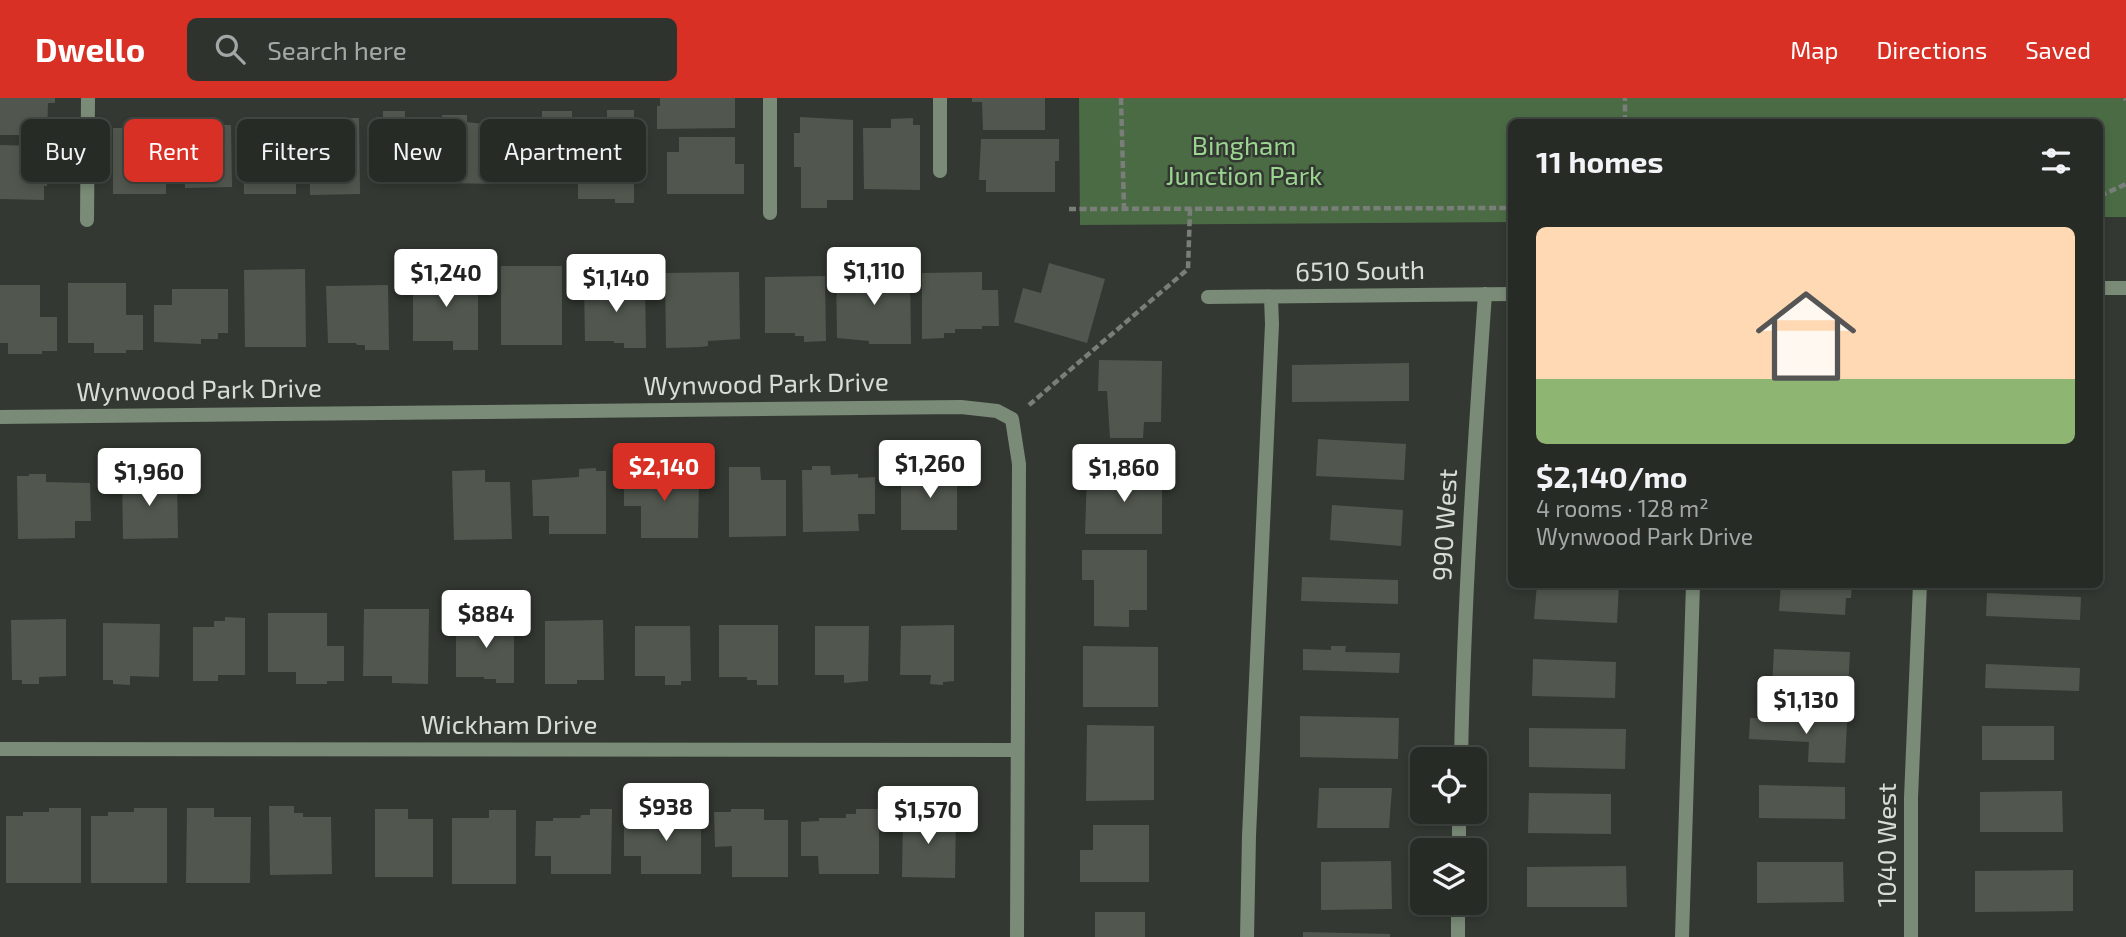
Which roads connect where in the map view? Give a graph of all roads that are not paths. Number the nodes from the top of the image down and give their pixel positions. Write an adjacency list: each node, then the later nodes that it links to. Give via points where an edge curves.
1 (88, 98): 6 (street)
2 (770, 98): 5 (street)
3 (940, 98): 4 (street)
4 (940, 171)
5 (770, 213)
6 (87, 220)
7 (2103, 288): 8 (street)
8 (2126, 288)
9 (1485, 294): 10 (street, 6510 South); 11 (street, 6510 South); 16 (street, 990 West, via 1472,468)
10 (1508, 294)
11 (1271, 296): 12 (street, 6510 South); 21 (street)
12 (1208, 297)
13 (0, 417): 18 (street, Wynwood Park Drive, via 961,407 997,411 1012,419 1019,464)
14 (1693, 588): 23 (street)
15 (1920, 588): 24 (street, 1040 West, via 1910,798)
16 (1461, 747)
17 (0, 748): 18 (street, Wickham Drive)
18 (1017, 750): 20 (street)
19 (1458, 915): 22 (street)
20 (1017, 937)
21 (1247, 937)
22 (1458, 937)
23 (1682, 937)
24 (1911, 937)

